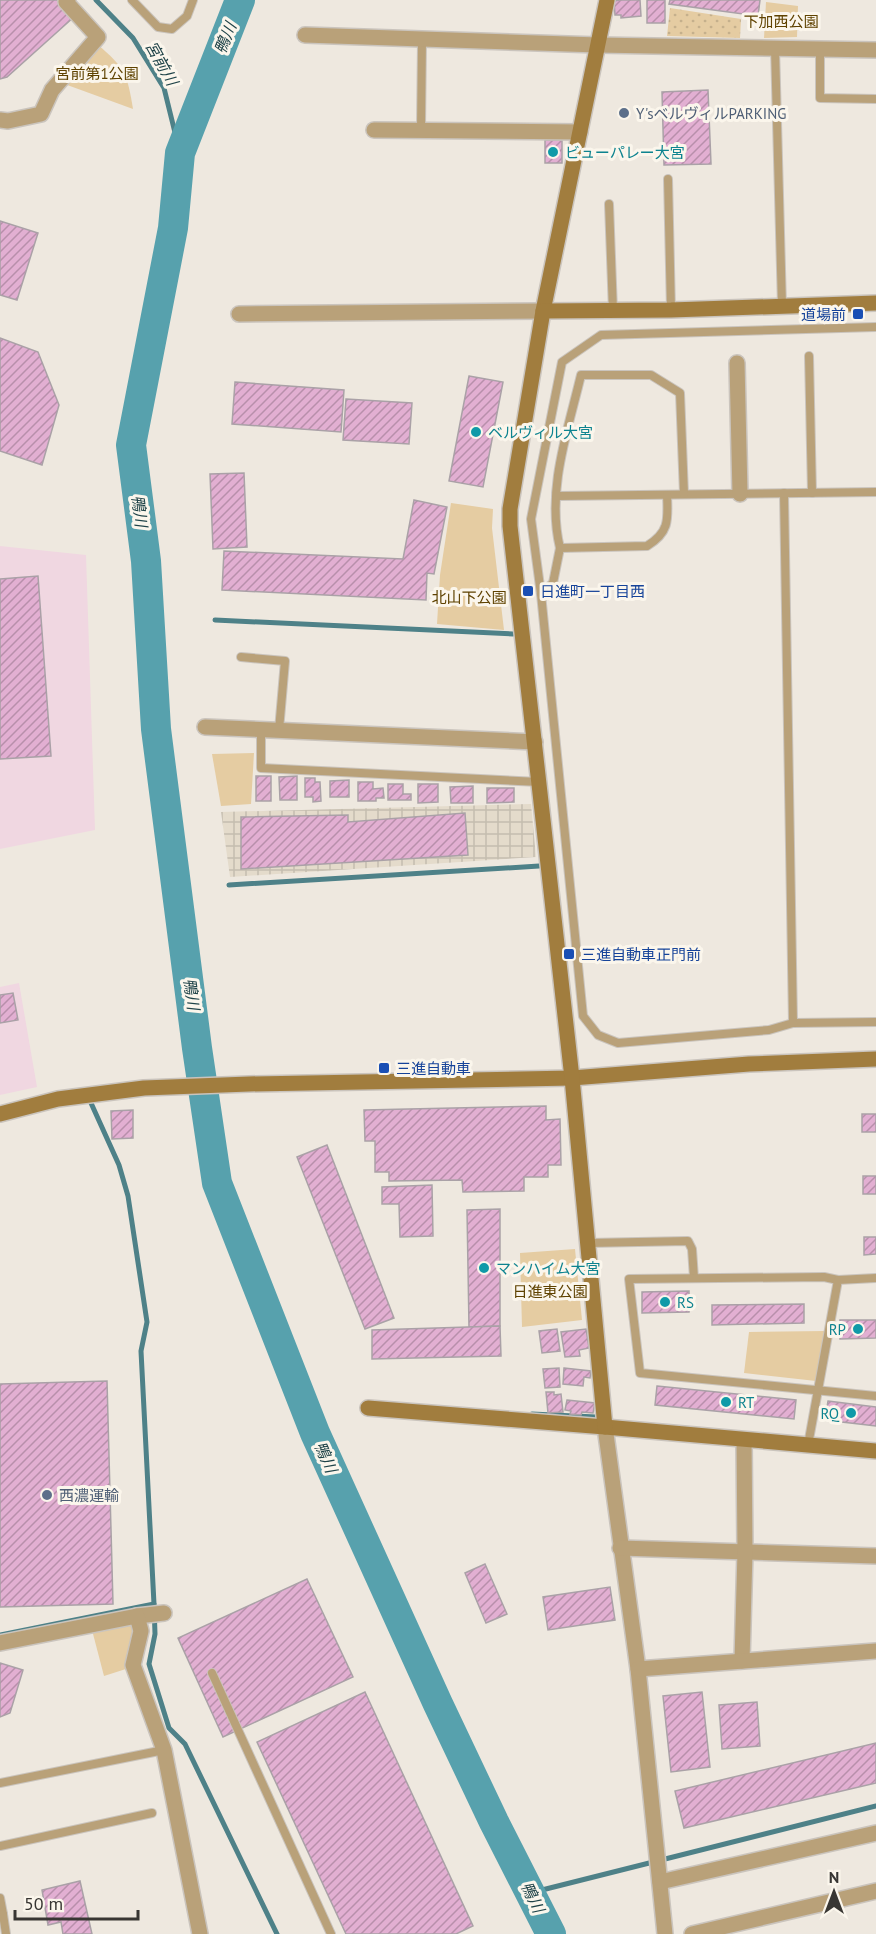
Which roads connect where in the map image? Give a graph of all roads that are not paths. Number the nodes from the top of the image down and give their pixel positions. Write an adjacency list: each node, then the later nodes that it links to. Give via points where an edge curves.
1 (66, 0): 12 (street, via 98,37 52,90 41,114)
2 (132, 0): 3 (lane, via 158,27 172,29 187,16)
3 (193, 0)
4 (607, 0): 7 (street)
5 (305, 35): 6 (street)
6 (422, 39): 7 (street); 14 (lane)
7 (598, 45): 8 (street); 15 (street)
8 (775, 48): 9 (street); 19 (lane)
9 (820, 49): 10 (street); 11 (lane, via 820,98)
10 (876, 50)
11 (876, 99)
12 (0, 120)
13 (374, 130): 14 (street)
14 (421, 130): 15 (street)
15 (580, 132): 22 (street)
16 (668, 178): 21 (lane)
17 (609, 204): 20 (lane)
18 (876, 303): 19 (street)
19 (782, 306): 21 (street)
20 (613, 310): 21 (street); 22 (street)
21 (670, 310)
22 (543, 311): 23 (street); 40 (street, via 509,517)
23 (239, 314)
24 (876, 327): 35 (lane, via 601,334 562,362 531,519)
25 (809, 356): 29 (lane)
26 (737, 363): 31 (street)
27 (876, 492): 29 (lane)
28 (784, 493): 29 (lane); 31 (lane); 43 (lane)
29 (812, 493)
30 (684, 494): 31 (lane); 32 (lane); 33 (lane, via 680,393 651,375 581,375 558,473)
31 (740, 494)
32 (667, 495): 33 (lane); 34 (lane, via 664,532 647,546)
33 (557, 496): 34 (lane, via 556,531)
34 (560, 548): 35 (lane, via 553,583)
35 (541, 594): 43 (lane, via 583,1016 598,1035 618,1043 769,1030)
36 (241, 657): 39 (lane, via 285,661)
37 (205, 727): 38 (street)
38 (261, 729): 39 (street); 41 (lane, via 261,768)
39 (279, 730): 40 (street)
40 (535, 742): 41 (street)
41 (539, 782): 45 (street)
42 (876, 1022): 43 (lane)
43 (793, 1023)
44 (876, 1059): 45 (street)
45 (572, 1078): 46 (street, via 144,1088 58,1099); 47 (street)
46 (0, 1113)
47 (588, 1243): 48 (lane, via 688,1242); 54 (street)
48 (694, 1278): 50 (lane); 51 (lane, via 629,1279 640,1373)
49 (876, 1278): 50 (lane)
50 (838, 1280): 51 (lane)
51 (818, 1390): 52 (lane); 56 (lane)
52 (876, 1396)
53 (368, 1408): 54 (street)
54 (605, 1427): 55 (street); 58 (street)
55 (744, 1440): 56 (street); 59 (street)
56 (808, 1445): 57 (street)
57 (876, 1452)
58 (621, 1548): 59 (street); 66 (street)
59 (744, 1552): 60 (street); 65 (street)
60 (876, 1556)
61 (164, 1613): 62 (street)
62 (137, 1616): 63 (street); 68 (street, via 141,1631 134,1665)
63 (0, 1643)
64 (876, 1651): 65 (street)
65 (742, 1661): 66 (street)
66 (638, 1669): 73 (street)
67 (212, 1672): 79 (lane)
68 (164, 1750): 69 (lane); 78 (street)
69 (0, 1783)
70 (152, 1813): 72 (lane)
71 (876, 1833): 73 (street)
72 (0, 1846)
73 (660, 1882): 80 (street)
74 (876, 1891): 81 (street)
75 (0, 1898): 76 (lane)
76 (1, 1915): 77 (lane)
77 (6, 1934)
78 (200, 1934)
79 (330, 1934)
80 (665, 1934)
81 (692, 1934)

